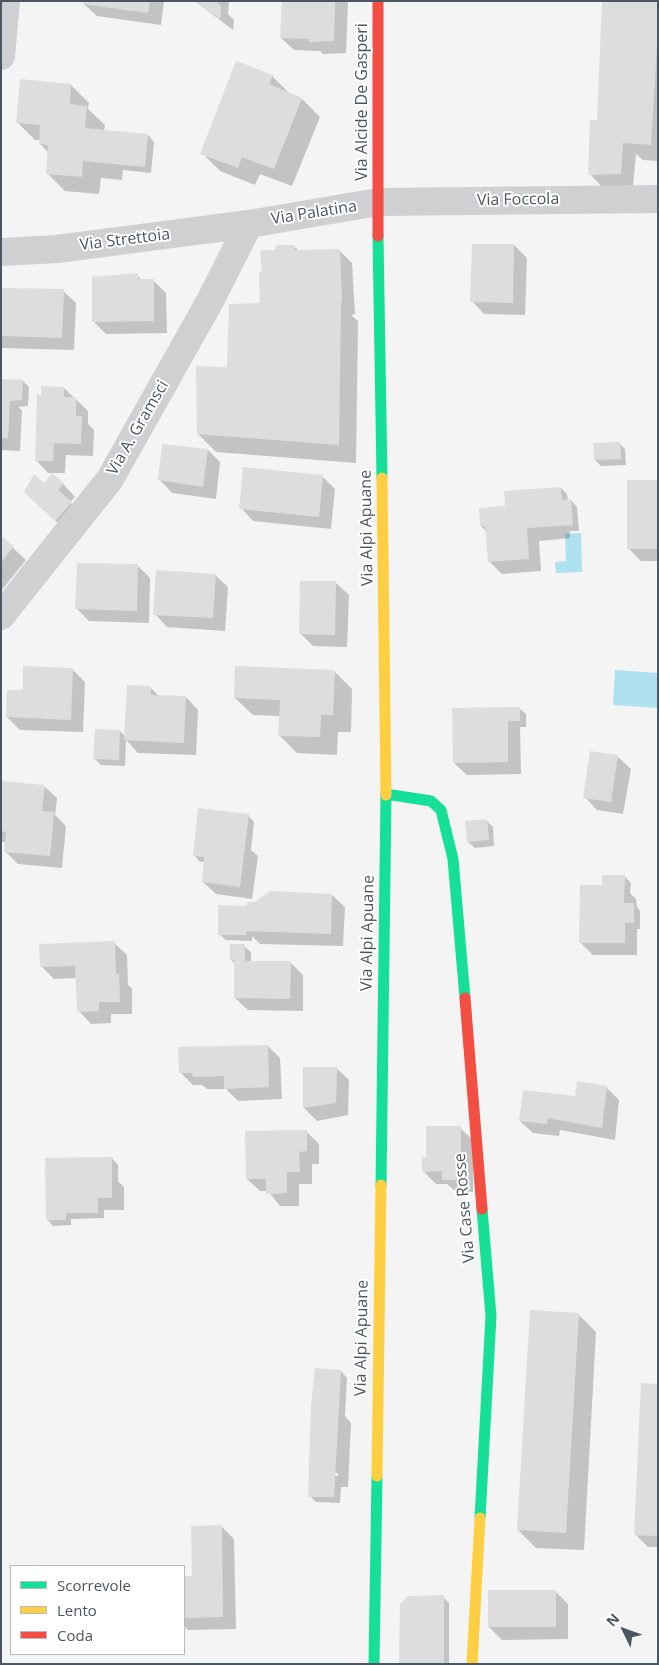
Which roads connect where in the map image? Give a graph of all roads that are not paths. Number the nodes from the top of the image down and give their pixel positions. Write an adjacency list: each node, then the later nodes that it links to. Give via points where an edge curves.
1 (6, 1): 3 (street)
2 (378, 1): 5 (main road, Via Alcide De Gasperi)
3 (1, 56)
4 (658, 199): 5 (street, Via Foccola)
5 (378, 202): 6 (street, Via Palatina); 9 (main road, Via Alpi Apuane)
6 (249, 224): 7 (street, Via Strettoia, via 57,249); 8 (street, Via A. Gramsci, via 210,302 110,479)
7 (1, 252)
8 (1, 616)
9 (386, 794): 10 (main road, Via Alpi Apuane); 11 (main road, Via Case Rosse, via 431,801 441,810 453,859 491,1316)
10 (374, 1664)
11 (472, 1664)

